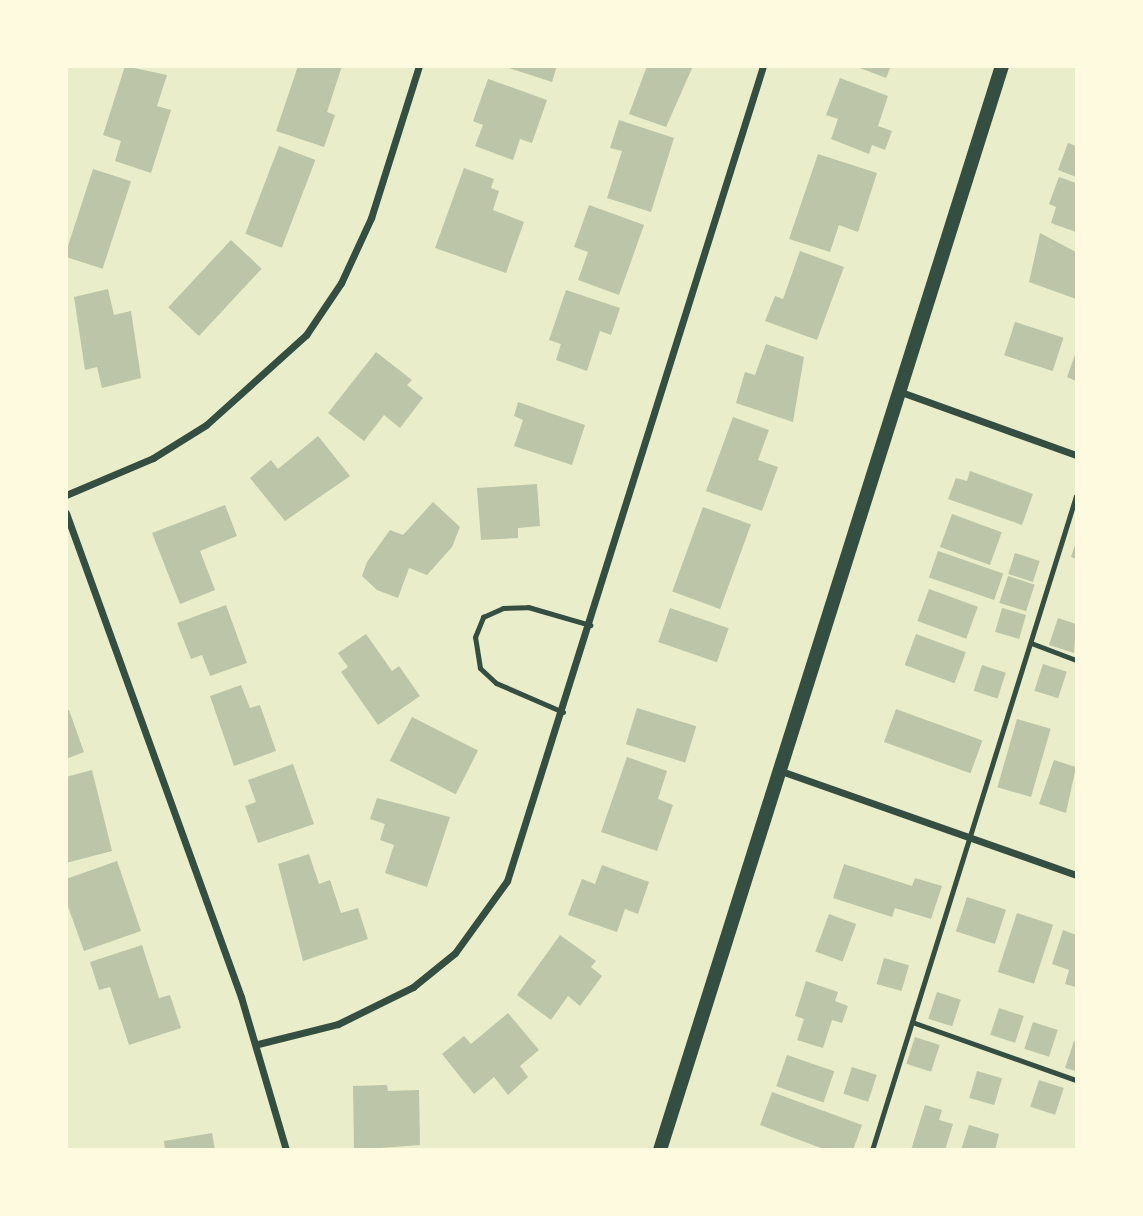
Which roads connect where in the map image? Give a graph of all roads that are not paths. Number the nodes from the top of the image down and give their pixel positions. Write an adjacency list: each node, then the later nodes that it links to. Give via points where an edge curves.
1 (419, 66): 6 (street, via 371,218 341,283 306,335 252,390 206,425 153,458)
2 (763, 66): 9 (street)
3 (1002, 66): 4 (main road)
4 (901, 392): 5 (street); 13 (main road)
5 (1076, 455)
6 (66, 495)
7 (1076, 496): 10 (lane)
8 (66, 513): 17 (street)
9 (590, 625): 12 (street); 12 (lane, via 528,607 503,608 483,617 475,637 480,668 496,683)
10 (1031, 643): 11 (lane); 14 (lane)
11 (1076, 660)
12 (563, 712): 17 (street, via 507,880 455,953 376,1007)
13 (781, 771): 14 (street); 20 (main road)
14 (970, 837): 15 (street); 16 (lane)
15 (1076, 875)
16 (912, 1022): 18 (lane); 21 (lane)
17 (258, 1044): 19 (street)
18 (1076, 1080)
19 (286, 1150)
20 (660, 1150)
21 (872, 1150)

